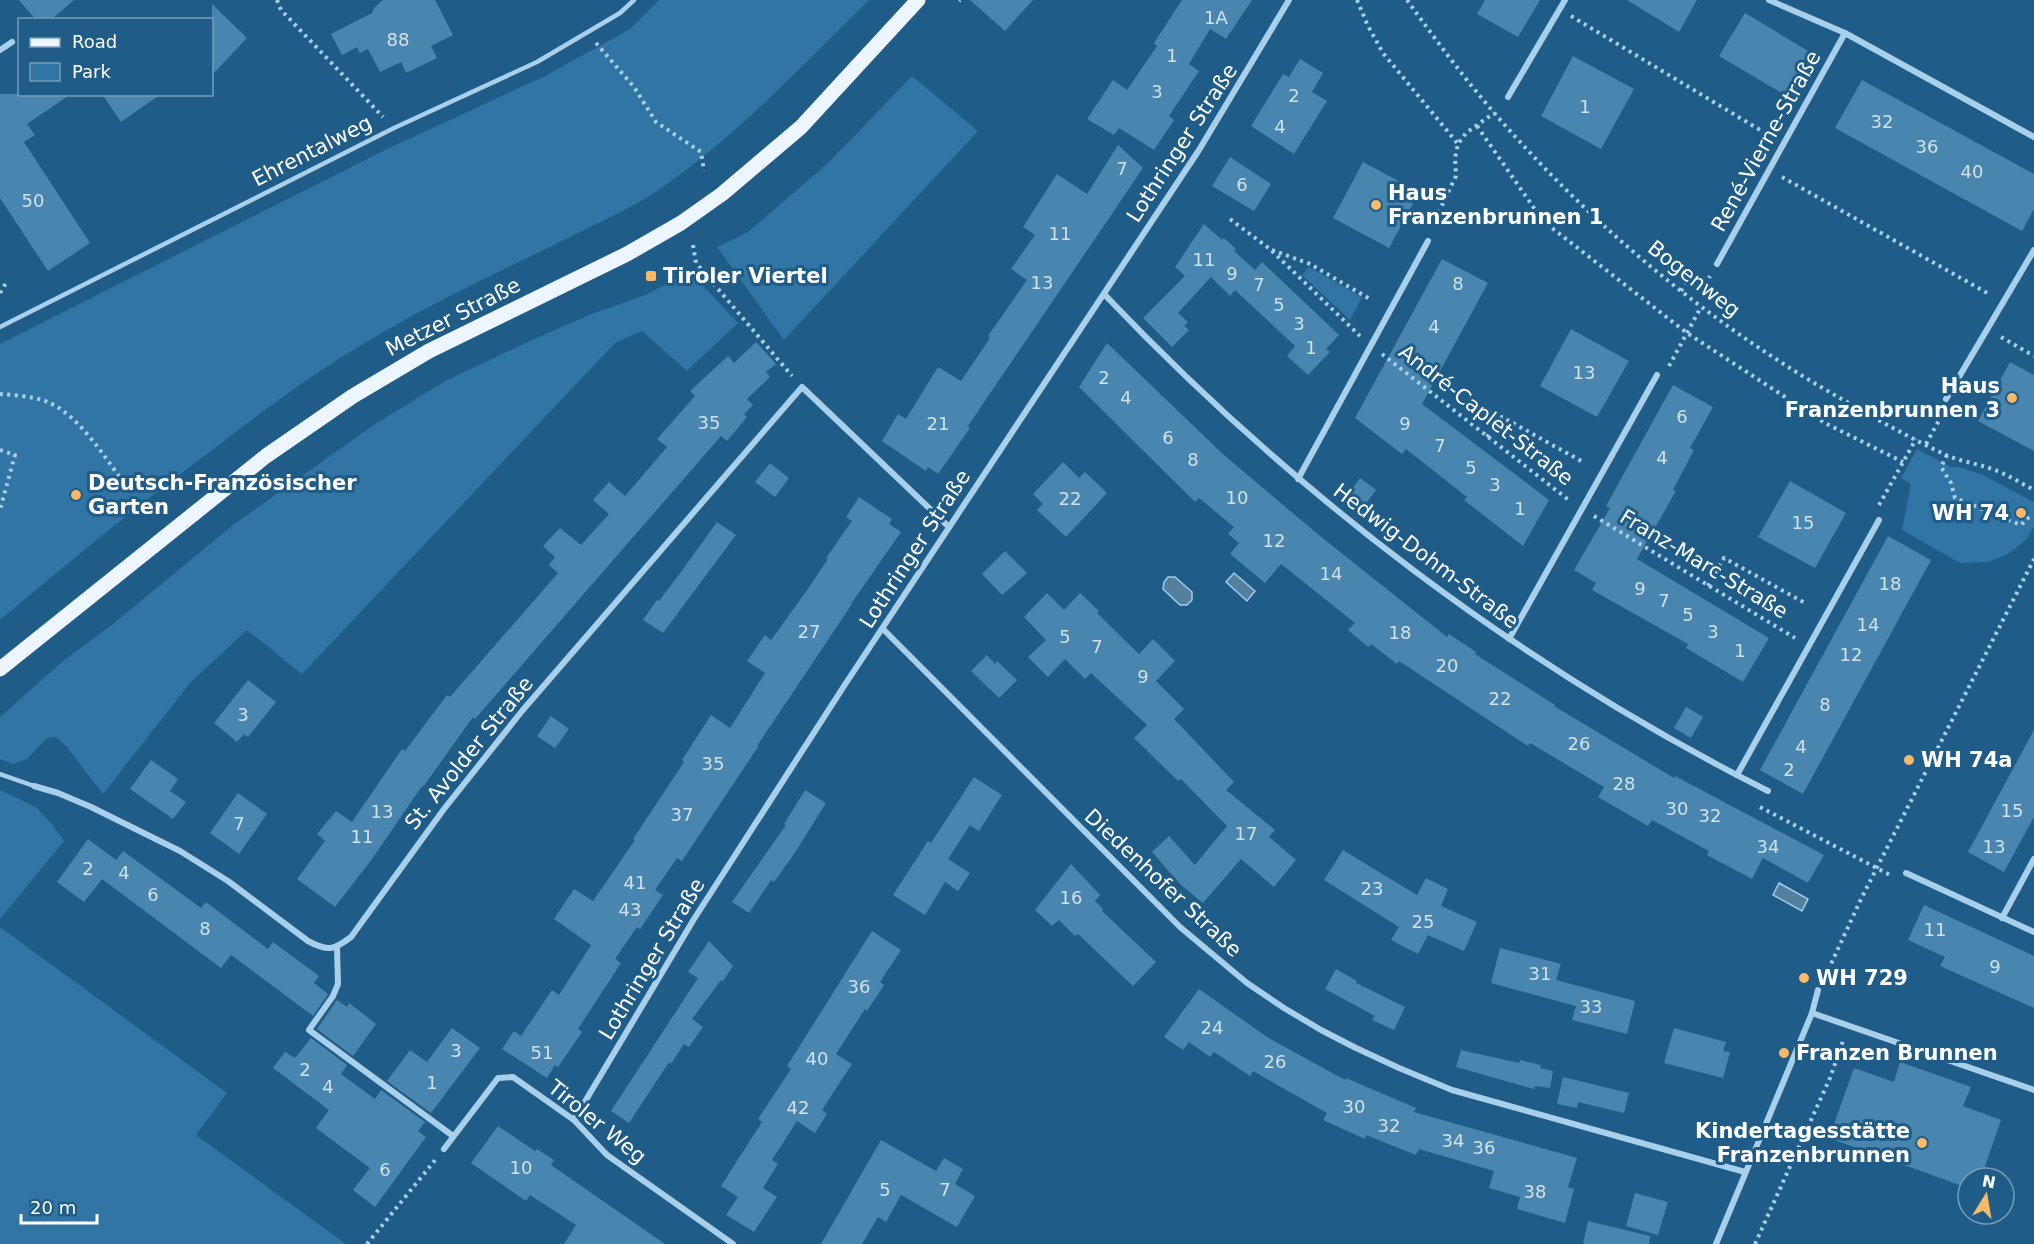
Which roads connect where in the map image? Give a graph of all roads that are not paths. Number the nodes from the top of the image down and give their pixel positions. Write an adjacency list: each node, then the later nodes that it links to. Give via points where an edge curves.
1 (634, 0): 15 (lane, Ehrentalweg, via 620,13 537,62 394,128)
2 (918, 0): 23 (main road, Metzer Straße, via 801,127 722,194 627,254 429,351 353,396 266,456)
3 (1289, 0): 14 (street, Lothringer Straße, via 1199,150)
4 (1565, 0): 9 (street)
5 (1769, 0): 6 (street)
6 (1845, 33): 10 (street); 13 (street, René-Vierne-Straße)
7 (12, 42): 8 (street)
8 (0, 50)
9 (1508, 97)
10 (2034, 137)
11 (1428, 241): 18 (street)
12 (2034, 250): 17 (street)
13 (1717, 264)
14 (1104, 294): 18 (street, Hedwig-Dohm-Straße, via 1190,381); 20 (street, Lothringer Straße)
15 (0, 327)
16 (1657, 375): 22 (street, André-Caplet-Straße)
17 (1946, 399)
18 (1298, 479): 22 (street, Hedwig-Dohm-Straße, via 1418,574)
19 (1879, 520): 25 (street)
20 (949, 527): 21 (street, Lothringer Straße); 32 (street, St. Avolder Straße, via 802,387 522,711 444,808 351,937)
21 (883, 629): 36 (street, Lothringer Straße, via 688,929); 39 (street, Diedenhofer Straße, via 1180,927 1284,1008 1356,1048 1452,1090)
22 (1509, 639): 25 (street, Hedwig-Dohm-Straße, via 1586,689)
23 (0, 669)
24 (0, 774): 26 (lane)
25 (1737, 775): 27 (street, Hedwig-Dohm-Straße)
26 (34, 786): 32 (street, via 91,807 180,851 228,881 308,941 321,948)
27 (1768, 791)
28 (2034, 860): 30 (street)
29 (1906, 873): 30 (street)
30 (2002, 918): 31 (street)
31 (2034, 932)
32 (337, 948): 37 (street, via 338,984 309,1030)
33 (1818, 990): 34 (street)
34 (1812, 1013): 35 (street); 39 (street)
35 (2034, 1090)
36 (574, 1120): 37 (street, Tiroler Weg, via 513,1077 498,1078); 40 (street, Tiroler Weg, via 607,1155)
37 (453, 1136): 38 (street, Tiroler Weg)
38 (444, 1149)
39 (1745, 1172): 41 (street)
40 (733, 1244)
41 (1716, 1244)

